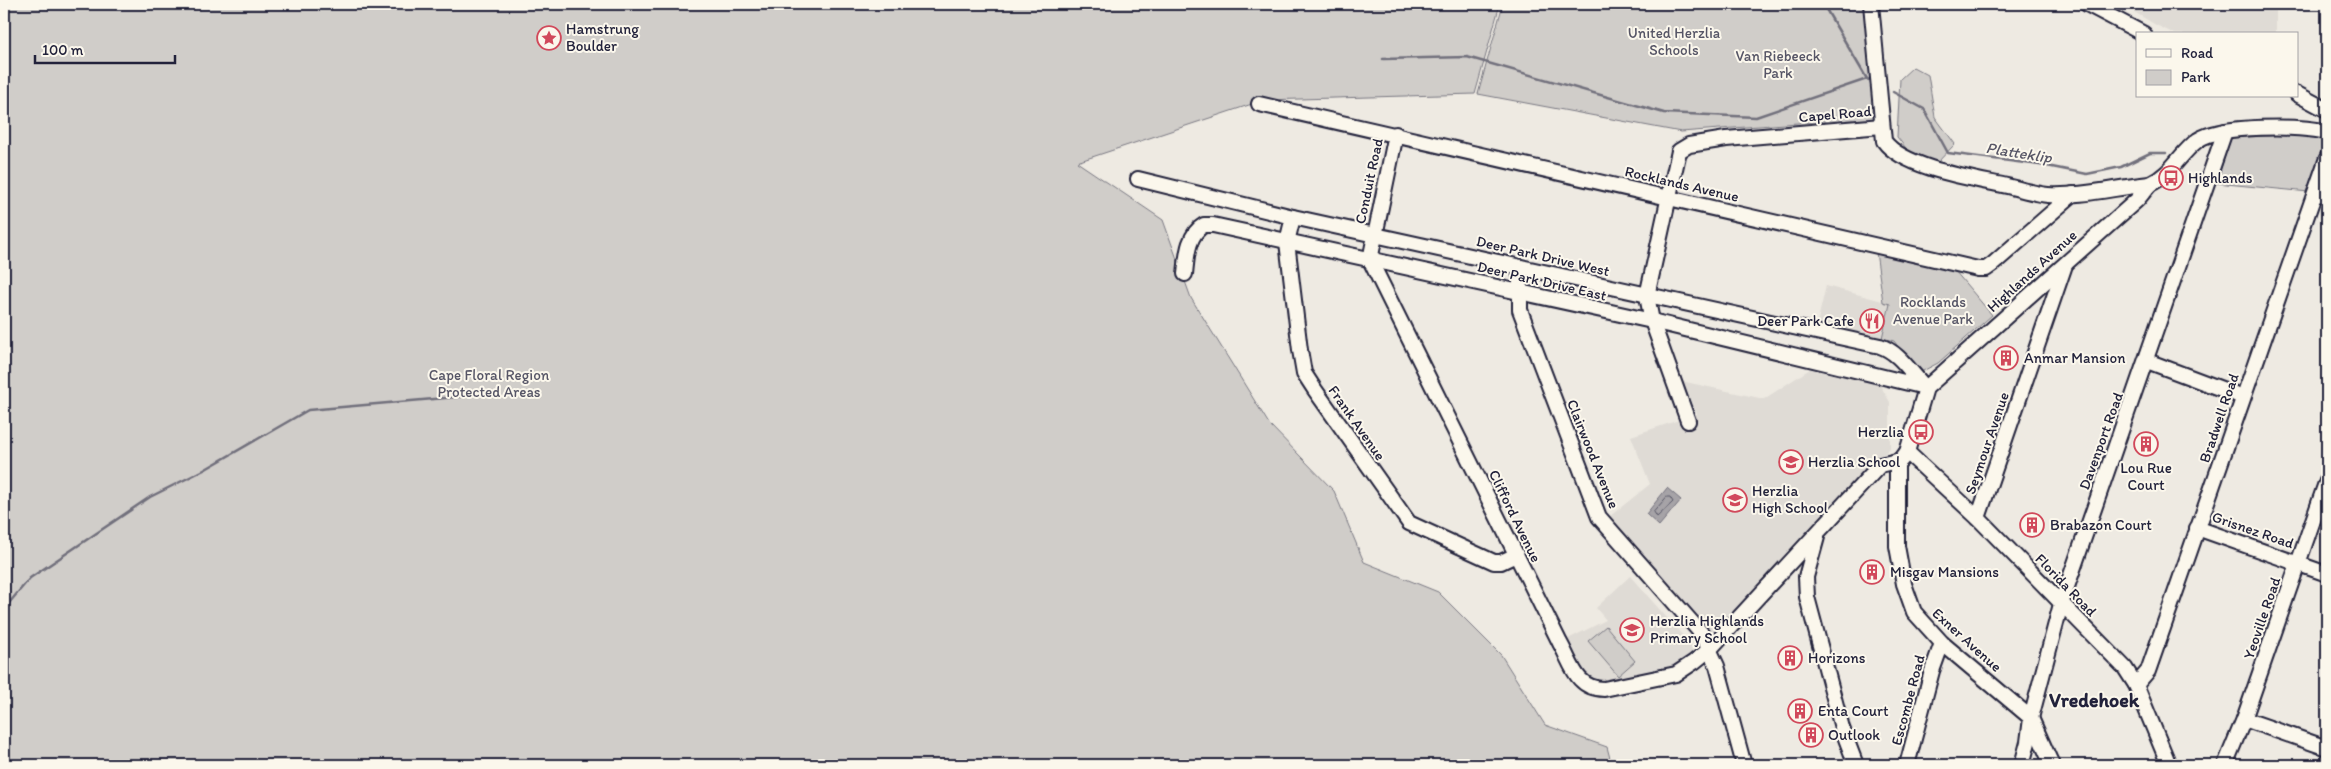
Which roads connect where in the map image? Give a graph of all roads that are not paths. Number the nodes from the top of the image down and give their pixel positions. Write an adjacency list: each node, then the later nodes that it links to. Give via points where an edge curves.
1 (1871, 4): 7 (street)
2 (2087, 4): 3 (street)
3 (2140, 32)
4 (2298, 94): 6 (street)
5 (1258, 104): 10 (street, Rocklands Avenue)
6 (2321, 106): 9 (street)
7 (1882, 126): 16 (street, Capel Road, via 1888,148 1931,168 2048,195); 18 (street, Capel Road, via 1689,145 1679,151)
8 (2225, 131): 9 (street, via 2299,128); 11 (street); 12 (street, Davenport Road)
9 (2321, 131)
10 (1396, 134): 18 (street, Rocklands Avenue); 20 (street, Conduit Road)
11 (2197, 141): 12 (street); 15 (street, via 2168,173)
12 (2218, 156): 32 (street, Davenport Road)
13 (2327, 158): 17 (street, Bradwell Road)
14 (1138, 179): 19 (street, Deer Park Drive West)
15 (2150, 184): 16 (street, Capel Road); 23 (street, Highlands Avenue, via 2137,200)
16 (2073, 194): 18 (street, Rocklands Avenue, via 1986,269)
17 (2321, 195): 35 (street, Bradwell Road)
18 (1668, 198): 27 (street)
19 (1293, 217): 20 (street, Deer Park Drive West); 21 (street, Frank Avenue)
20 (1374, 235): 22 (street); 24 (street, Deer Park Drive West)
21 (1287, 242): 22 (street, Deer Park Drive East); 25 (street, Deer Park Drive East, via 1207,224 1191,241); 42 (street, Frank Avenue, via 1304,373 1402,516 1418,529 1488,560 1501,562)
22 (1370, 260): 26 (street, Deer Park Drive East); 42 (street, Clifford Avenue)
23 (2065, 264): 28 (street, Highlands Avenue); 29 (street, Seymour Avenue)
24 (1520, 267): 26 (street, Clairwood Avenue); 27 (street, Deer Park Drive West)
25 (1185, 274)
26 (1520, 294): 30 (street, Deer Park Drive East); 47 (street, Clairwood Avenue, via 1520,310 1599,516 1702,634)
27 (1647, 296): 30 (street); 31 (street, Deer Park Drive West, via 1880,346)
28 (2029, 296): 29 (street, via 2042,301); 34 (street, Highlands Avenue)
29 (2049, 310): 39 (street, Seymour Avenue)
30 (1652, 321): 33 (street, Deer Park Drive East); 36 (street)
31 (1895, 353): 33 (street, via 1897,367); 34 (street)
32 (2146, 361): 35 (street); 45 (street, Davenport Road)
33 (1888, 378): 34 (street, Deer Park Drive East)
34 (1926, 388): 37 (street)
35 (2244, 397): 40 (street, Bradwell Road)
36 (1688, 421)
37 (1902, 457): 39 (street, Florida Road); 41 (street, via 1880,465); 46 (street, Exner Avenue, via 1897,546 1904,584 1914,612)
38 (2327, 480): 43 (street, Yeoville Road)
39 (1978, 518): 45 (street, Florida Road)
40 (2197, 528): 43 (street, Grisnez Road); 48 (street, Bradwell Road, via 2148,671)
41 (1820, 529): 47 (street); 53 (street, via 1806,577 1807,597 1842,728)
42 (1516, 555): 47 (street, Clifford Avenue, via 1577,674 1587,687 1604,689 1676,674)
43 (2298, 563): 44 (street, Grisnez Road); 50 (street, Yeoville Road)
44 (2327, 574)
45 (2061, 604): 48 (street, Florida Road, via 2125,668); 49 (street, Davenport Road)
46 (1942, 643): 49 (street, Exner Avenue); 54 (street, Escombe Road)
47 (1710, 649): 52 (street, Clairwood Avenue)
48 (2136, 685): 57 (street, Florida Road)
49 (2031, 718): 55 (street, Davenport Road); 56 (street, Exner Avenue)
50 (2244, 719): 51 (street); 58 (street, Yeoville Road)
51 (2327, 748)
52 (1744, 765)
53 (1856, 765)
54 (1907, 765)
55 (2022, 765)
56 (2052, 765)
57 (2168, 765)
58 (2225, 765)

